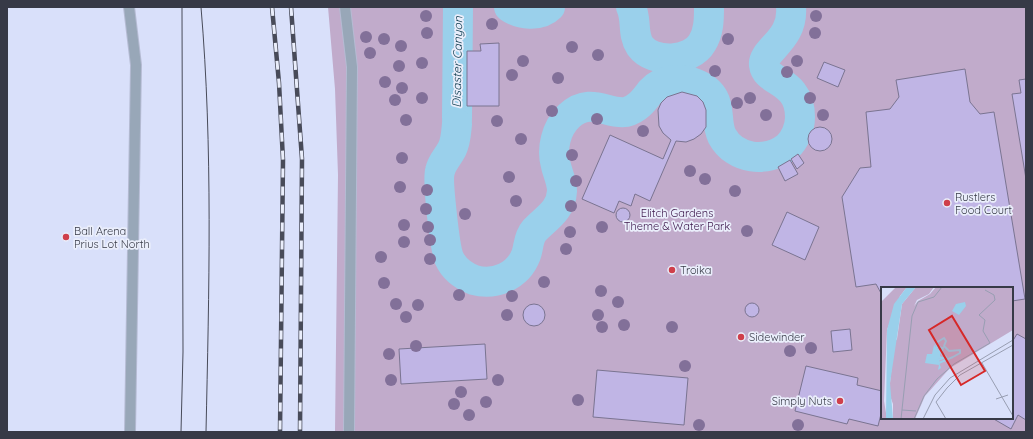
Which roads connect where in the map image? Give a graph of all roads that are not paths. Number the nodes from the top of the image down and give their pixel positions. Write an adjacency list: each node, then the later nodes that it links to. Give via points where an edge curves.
1 (129, 7): 3 (lane, via 136,65)
2 (345, 7): 4 (lane, via 352,67)
3 (130, 432)
4 (350, 432)

